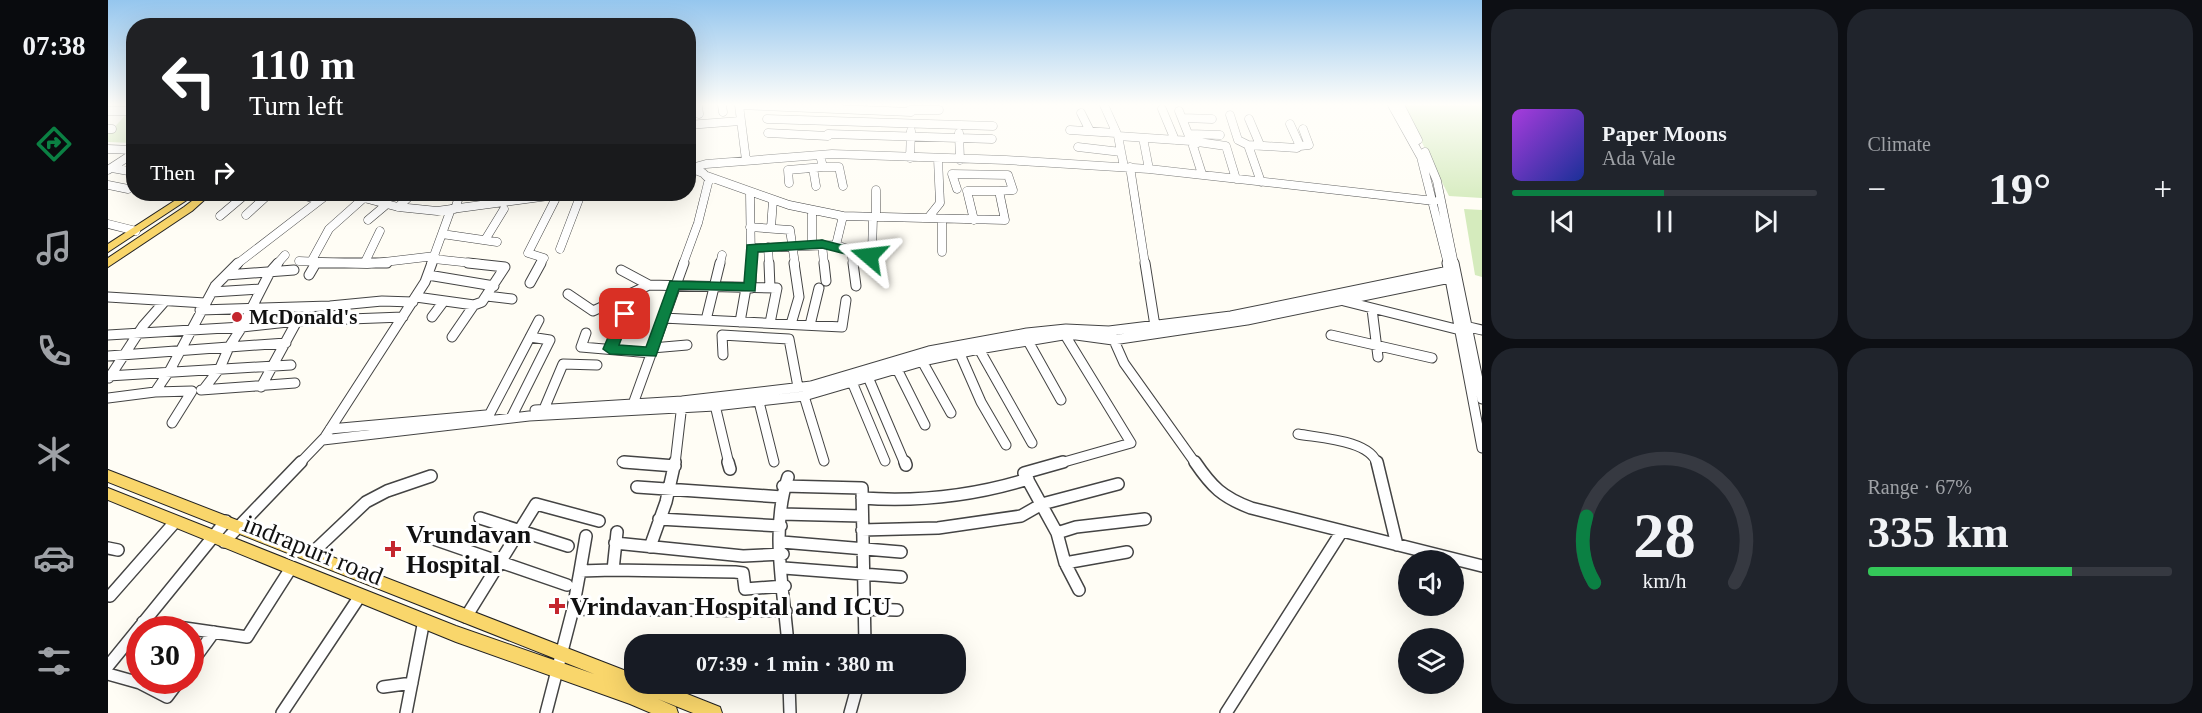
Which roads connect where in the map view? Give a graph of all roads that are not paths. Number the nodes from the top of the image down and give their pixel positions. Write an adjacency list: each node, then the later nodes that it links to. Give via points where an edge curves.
1 (743, 138): 30 (street)
2 (827, 138): 26 (street)
3 (911, 138): 28 (street)
4 (942, 138): 15 (street)
5 (1118, 138): 25 (street)
6 (1143, 138): 39 (street)
7 (1147, 138): 18 (street)
8 (1198, 138): 16 (street)
9 (1237, 138): 19 (street)
10 (1257, 138): 20 (street)
11 (1296, 138): 21 (street)
12 (1306, 138): 21 (street, via 1309,145)
13 (1411, 138): 71 (street, via 1421,157)
14 (1416, 138): 157 (street, via 1437,181)
15 (959, 139): 17 (street); 31 (street)
16 (1193, 139): 18 (street); 44 (street); 46 (street, via 1226,146)
17 (992, 140)
18 (1174, 140)
19 (1248, 145): 20 (street); 47 (street)
20 (1260, 145): 21 (street)
21 (1300, 146)
22 (1077, 147): 25 (street)
23 (109, 150): 24 (street)
24 (126, 151)
25 (1121, 152): 35 (street)
26 (824, 155): 28 (street); 30 (street); 37 (street)
27 (126, 158): 38 (street)
28 (910, 158): 29 (street)
29 (938, 159): 31 (street); 81 (street, via 940,203)
30 (746, 160): 34 (street)
31 (960, 160): 32 (street)
32 (977, 160): 33 (street); 42 (street)
33 (992, 160): 35 (street); 43 (street)
34 (696, 166)
35 (1127, 167): 39 (street); 154 (street)
36 (813, 168): 37 (street); 48 (street, via 788,170); 51 (street)
37 (823, 168): 52 (street, via 839,167)
38 (110, 169): 40 (street)
39 (1149, 169): 44 (street)
40 (126, 171)
41 (696, 171): 45 (street)
42 (982, 174): 43 (street); 50 (street); 54 (street, via 952,174)
43 (997, 174): 56 (street, via 1008,175 1013,190)
44 (1202, 174): 46 (street)
45 (707, 176): 57 (street); 120 (street, via 698,223)
46 (1236, 179): 47 (street)
47 (1261, 182): 71 (street)
48 (789, 183)
49 (108, 185): 53 (street)
50 (985, 185)
51 (816, 186)
52 (843, 186)
53 (126, 189)
54 (957, 189)
55 (876, 190): 80 (street)
56 (999, 191): 84 (street, via 1005,220); 84 (street, via 967,191)
57 (750, 193): 58 (street); 86 (street)
58 (772, 200): 76 (street); 87 (street)
59 (181, 201): 88 (main road)
60 (198, 201): 110 (main road)
61 (238, 201): 78 (street)
62 (261, 201): 77 (street)
63 (318, 201): 116 (street)
64 (360, 201): 111 (street, via 329,229)
65 (379, 201): 72 (street)
66 (404, 201): 73 (street)
67 (457, 201): 74 (street)
68 (511, 201): 74 (street)
69 (557, 201): 119 (street, via 528,253 544,258)
70 (578, 201): 102 (street)
71 (1434, 201): 115 (street)
72 (387, 204): 73 (street); 83 (street)
73 (398, 207): 74 (street, via 420,211)
74 (453, 209): 90 (street)
75 (504, 209): 92 (street)
76 (812, 210): 79 (street); 95 (street)
77 (246, 215)
78 (220, 216)
79 (843, 216): 80 (street); 98 (street)
80 (874, 217): 81 (street); 103 (street, via 872,253 869,256)
81 (928, 218): 82 (street)
82 (942, 219): 84 (street); 104 (street)
83 (368, 220)
84 (974, 220)
85 (108, 224): 88 (street)
86 (750, 227): 87 (street); 100 (street)
87 (771, 228): 97 (street, via 789,229)
88 (136, 231): 93 (main road)
89 (380, 231): 109 (street)
90 (442, 234): 92 (street); 107 (street)
91 (108, 240): 93 (street)
92 (485, 240): 94 (street)
93 (120, 241): 101 (main road)
94 (497, 242)
95 (812, 244): 96 (street); 97 (street)
96 (822, 244): 98 (street); 153 (street, via 823,285)
97 (794, 245): 99 (street); 152 (street, via 799,297)
98 (836, 245): 103 (street)
99 (768, 247): 100 (street); 126 (street)
100 (752, 248): 125 (street)
101 (108, 249)
102 (560, 249)
103 (852, 250): 123 (street)
104 (942, 252)
105 (285, 255): 114 (street)
106 (722, 255): 124 (street)
107 (434, 257): 109 (street); 118 (street); 122 (street, via 505,267)
108 (299, 261): 111 (street)
109 (365, 262): 111 (street)
110 (108, 263)
111 (313, 263): 117 (street)
112 (294, 270): 114 (street)
113 (621, 270): 121 (street)
114 (270, 272): 116 (street); 127 (street)
115 (1450, 274): 130 (street); 136 (street); 157 (street)
116 (226, 275): 128 (street)
117 (309, 275)
118 (428, 275): 122 (street); 133 (street)
119 (530, 283)
120 (675, 284): 121 (street); 124 (street); 146 (street)
121 (649, 285): 129 (street, via 595,311)
122 (494, 286): 131 (street)
123 (856, 286)
124 (714, 287): 125 (street); 148 (street)
125 (748, 288): 126 (street); 150 (street)
126 (770, 288): 151 (street, via 779,289)
127 (261, 289): 128 (street); 141 (street)
128 (212, 292): 140 (street)
129 (568, 294)
130 (1327, 295): 136 (street); 154 (street, via 1240,314)
131 (487, 296): 134 (street); 139 (street)
132 (108, 297): 137 (street)
133 (415, 299): 138 (street); 141 (street); 144 (street)
134 (512, 299)
135 (846, 300): 153 (street, via 842,327)
136 (1342, 300): 142 (street); 164 (street, via 1254,319)
137 (165, 301): 140 (street); 159 (street)
138 (444, 301): 139 (street); 145 (street)
139 (474, 305): 165 (street)
140 (202, 307): 141 (street); 156 (street)
141 (252, 308): 155 (street)
142 (1372, 309): 157 (street); 170 (street)
143 (625, 314): 173 (street)
144 (403, 317): 149 (street); 210 (street)
145 (432, 317)
146 (663, 318): 148 (street); 175 (street)
147 (540, 320): 166 (street)
148 (706, 320): 150 (street)
149 (297, 321): 155 (street); 168 (street)
150 (740, 322): 151 (street)
151 (770, 323): 152 (street)
152 (790, 324): 153 (street)
153 (810, 325)
154 (1155, 326): 164 (street)
155 (242, 327): 156 (street); 171 (street)
156 (190, 330): 159 (street); 172 (street)
157 (1467, 330): 158 (street); 198 (street); 215 (street)
158 (1482, 330)
159 (139, 333): 161 (street); 176 (street)
160 (586, 333): 173 (street, via 581,347)
161 (108, 335)
162 (1065, 335): 164 (street); 167 (street); 225 (street, via 1131,443 1024,473)
163 (1330, 335): 170 (street)
164 (1111, 336): 196 (street, via 1066,329 1027,333 929,351); 244 (street, via 1124,363 1220,493 1251,508)
165 (452, 337)
166 (530, 337): 206 (street, via 550,340); 207 (street)
167 (1028, 341): 174 (street); 199 (street)
168 (286, 343): 171 (street); 185 (street)
169 (687, 345): 175 (street)
170 (1376, 346): 180 (street); 181 (street)
171 (229, 347): 172 (street); 186 (street)
172 (182, 349): 176 (street); 188 (street)
173 (610, 349): 175 (street)
174 (980, 349): 177 (street); 213 (street)
175 (652, 350): 202 (street)
176 (125, 354): 179 (street); 189 (street)
177 (960, 354): 182 (street); 214 (street)
178 (723, 355): 196 (street, via 722,335 789,339)
179 (108, 356)
180 (1378, 357)
181 (1432, 358)
182 (922, 361): 187 (street); 205 (street)
183 (291, 364): 185 (street)
184 (597, 365): 204 (street, via 563,364)
185 (272, 366): 186 (street); 193 (street)
186 (220, 368): 188 (street); 194 (street)
187 (897, 369): 190 (street); 209 (street)
188 (170, 370): 189 (street); 195 (street)
189 (109, 377)
190 (868, 377): 191 (street); 220 (street)
191 (852, 382): 196 (street); 217 (street)
192 (296, 383): 193 (street)
193 (261, 387): 194 (street)
194 (197, 391): 195 (street); 208 (street)
195 (155, 392): 197 (street)
196 (801, 392): 200 (street); 201 (street); 216 (street)
197 (108, 398)
198 (1482, 399)
199 (1061, 400)
200 (714, 402): 201 (street); 203 (street); 222 (street)
201 (759, 402): 219 (street)
202 (633, 404): 203 (street); 204 (street)
203 (682, 405): 206 (street); 221 (street)
204 (544, 410): 206 (street)
205 (951, 413)
206 (513, 415): 207 (street)
207 (487, 418): 210 (street); 212 (street)
208 (172, 423)
209 (925, 426)
210 (330, 429): 212 (street)
211 (1298, 434): 250 (street, via 1359,446 1376,459)
212 (323, 440): 240 (street)
213 (1032, 443)
214 (1006, 445)
215 (1482, 448)
216 (824, 461)
217 (885, 461)
218 (622, 462): 221 (street)
219 (774, 462)
220 (906, 465)
221 (675, 466): 229 (street)
222 (730, 469)
223 (108, 476): 240 (main road, indrapuri road)
224 (431, 476): 257 (street, via 366,502)
225 (1028, 479): 231 (street, via 990,492 896,501); 232 (street)
226 (1118, 484): 232 (street)
227 (637, 487): 229 (street)
228 (784, 487): 229 (street); 231 (street, via 862,488); 233 (street)
229 (669, 490): 236 (street)
230 (108, 495): 239 (main road, indrapuri road)
231 (862, 498): 234 (street)
232 (1042, 504): 243 (street, via 1022,516 906,530); 245 (street)
233 (781, 514): 234 (street); 241 (street)
234 (862, 516): 243 (street)
235 (480, 518): 242 (street)
236 (659, 519): 241 (street); 252 (street)
237 (1145, 519): 245 (street, via 1076,526)
238 (599, 521): 242 (street, via 539,503)
239 (175, 522): 248 (main road, indrapuri road); 270 (street)
240 (233, 523): 248 (street); 257 (main road, indrapuri road)
241 (782, 526): 249 (street)
242 (519, 530): 251 (street); 258 (street)
243 (862, 530): 253 (street)
244 (1342, 531): 250 (street); 304 (street)
245 (1057, 533): 259 (street)
246 (422, 535): 258 (street)
247 (586, 536): 264 (street)
248 (218, 540): 261 (main road, indrapuri road); 276 (street)
249 (782, 542): 253 (street); 256 (street)
250 (1397, 545): 260 (street)
251 (568, 546)
252 (650, 547): 256 (street, via 743,556); 263 (street, via 616,537)
253 (862, 547): 254 (street); 265 (street)
254 (901, 552)
255 (1127, 552): 259 (street)
256 (783, 554): 262 (street)
257 (310, 555): 277 (main road, indrapuri road)
258 (499, 562): 267 (street); 277 (street)
259 (1065, 563): 269 (street)
260 (1482, 566)
261 (291, 568): 271 (main road, indrapuri road); 280 (street, via 247,637)
262 (784, 568): 265 (street); 268 (street)
263 (613, 570): 264 (street); 268 (street, via 735,572 743,573 745,589)
264 (580, 571): 272 (street)
265 (862, 574): 266 (street); 273 (street)
266 (901, 577)
267 (567, 585)
268 (785, 586): 275 (street)
269 (1079, 590)
270 (110, 596)
271 (360, 596): 278 (main road, indrapuri road); 297 (street)
272 (573, 609): 275 (street); 285 (street)
273 (863, 609): 274 (street); 282 (street)
274 (897, 610)
275 (786, 611): 281 (street)
276 (148, 616)
277 (466, 617): 285 (main road, indrapuri road)
278 (424, 620): 287 (main road, indrapuri road); 290 (street)
279 (204, 631): 280 (street)
280 (214, 632): 284 (street)
281 (787, 634)
282 (864, 634)
283 (126, 643): 286 (street)
284 (204, 646)
285 (560, 654): 287 (street); 291 (main road, indrapuri road)
286 (108, 666)
287 (556, 671): 293 (main road, indrapuri road); 299 (street)
288 (108, 674): 289 (street)
289 (126, 678)
290 (412, 683): 292 (street); 298 (street)
291 (624, 685)
292 (383, 687)
293 (624, 689)
294 (643, 694): 300 (main road, indrapuri road); 301 (main road, indrapuri road)
295 (789, 694): 302 (street)
296 (855, 694): 303 (street)
297 (282, 713)
298 (406, 713)
299 (546, 713)
300 (670, 713)
301 (714, 713)
302 (790, 713)
303 (850, 713)
304 (1226, 713)

